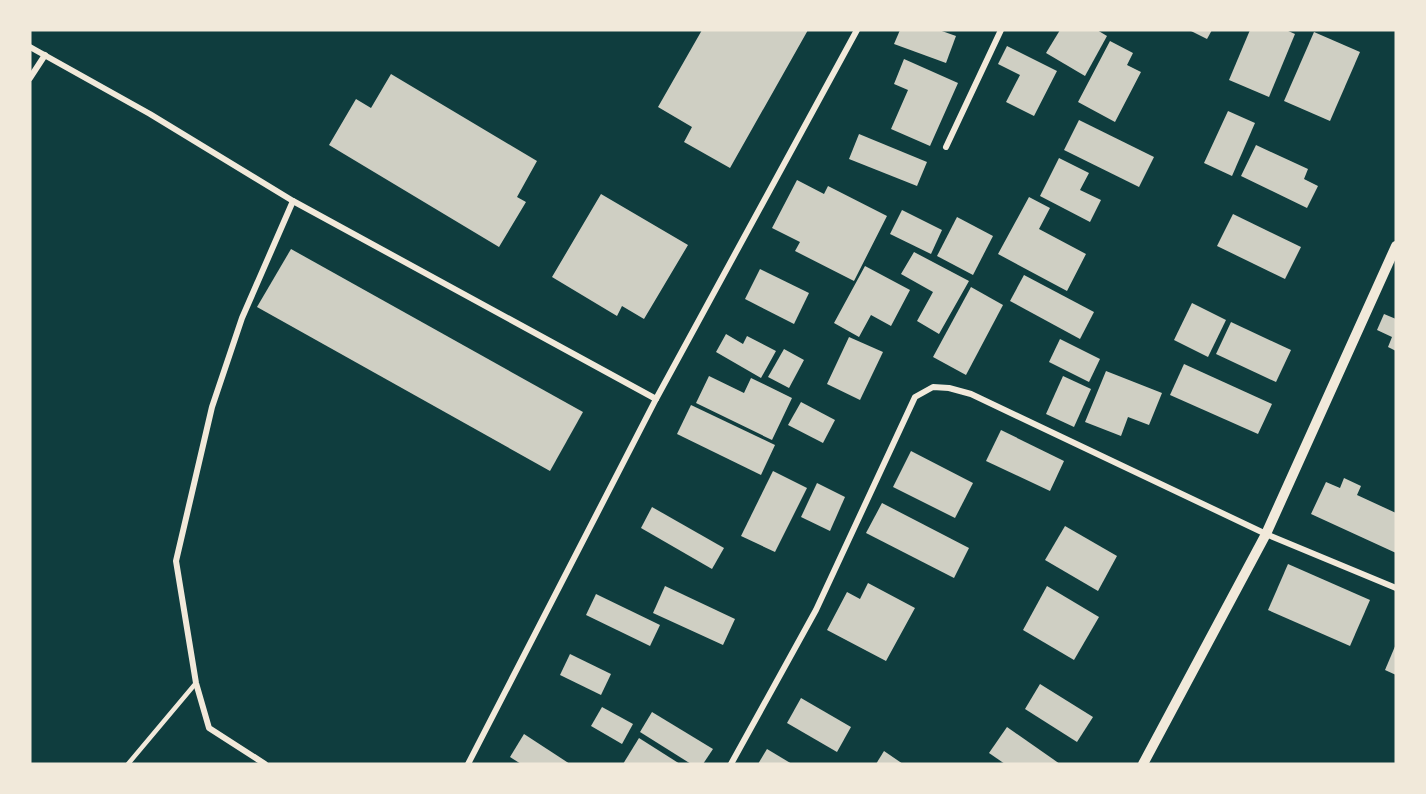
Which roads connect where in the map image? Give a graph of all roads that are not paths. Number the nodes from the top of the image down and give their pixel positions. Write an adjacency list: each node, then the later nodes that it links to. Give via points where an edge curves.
1 (857, 30): 9 (street)
2 (1001, 30): 6 (street)
3 (30, 47): 4 (street)
4 (45, 55): 5 (street); 7 (street)
5 (30, 78)
6 (946, 147)
7 (293, 201): 9 (street); 12 (street, via 242,318 212,406 176,561)
8 (1396, 246): 10 (street)
9 (656, 399): 15 (street)
10 (1266, 534): 11 (street); 16 (street, via 971,394 933,387 915,397 816,610); 17 (street)
11 (1396, 588)
12 (196, 683): 13 (lane); 14 (street, via 209,728)
13 (128, 764)
14 (265, 764)
15 (468, 764)
16 (731, 764)
17 (1143, 764)

